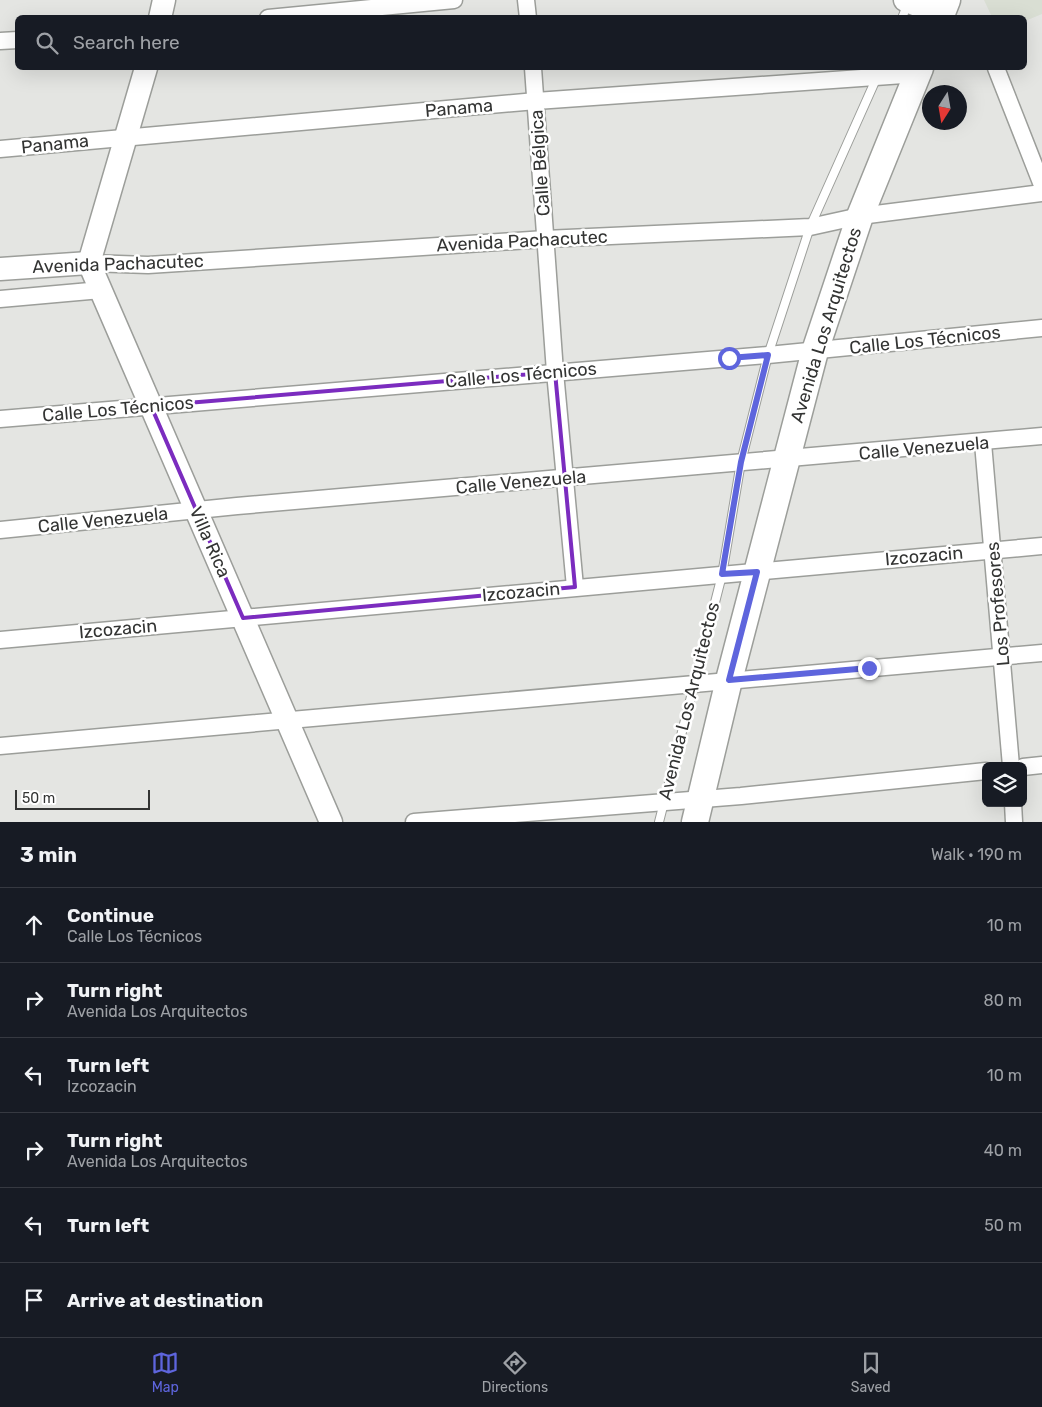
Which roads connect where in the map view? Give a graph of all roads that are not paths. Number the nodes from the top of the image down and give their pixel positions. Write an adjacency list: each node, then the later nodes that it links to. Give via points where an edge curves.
1 (164, 0): 6 (street)
2 (454, 0): 7 (street)
3 (526, 0): 8 (street)
4 (906, 5): 5 (street)
5 (944, 13)
6 (161, 15)
7 (299, 15)
8 (528, 15)
9 (15, 40): 10 (street)
10 (0, 41)
11 (145, 70): 17 (street)
12 (533, 70): 16 (street, Calle Bélgica)
13 (997, 70): 19 (street)
14 (919, 71): 15 (street, Panama); 21 (main road, Avenida Los Arquitectos)
15 (879, 72): 16 (street, Panama); 22 (lane, Avenida Los Arquitectos)
16 (536, 101): 17 (street, Panama); 23 (street, Calle Bélgica)
17 (127, 137): 18 (street, Panama); 24 (street)
18 (0, 149)
19 (1042, 185)
20 (1042, 193): 21 (street, Avenida Pachacutec)
21 (860, 216): 22 (street, Avenida Pachacutec); 29 (main road, Avenida Los Arquitectos)
22 (810, 227): 23 (street, Avenida Pachacutec); 30 (lane, Avenida Los Arquitectos)
23 (545, 239): 24 (street, Avenida Pachacutec, via 148,265); 31 (street, Calle Bélgica)
24 (89, 263): 25 (street, Avenida Pachacutec); 26 (street, Villa Rica)
25 (0, 269)
26 (102, 290): 27 (street, Avenida Pachacutec); 32 (street, Villa Rica)
27 (0, 299)
28 (1042, 328): 29 (street, Calle Los Técnicos)
29 (815, 351): 30 (street, Calle Los Técnicos); 36 (main road, Avenida Los Arquitectos)
30 (768, 355): 31 (street, Calle Los Técnicos); 37 (lane, Avenida Los Arquitectos)
31 (555, 372): 32 (street, Calle Los Técnicos); 38 (street, Calle Bélgica)
32 (151, 406): 33 (street, Calle Los Técnicos); 39 (street, Villa Rica)
33 (0, 419)
34 (1042, 436): 35 (street, Calle Venezuela)
35 (982, 443): 36 (street, Calle Venezuela); 42 (street, Los Profesores)
36 (786, 459): 37 (street, Calle Venezuela); 43 (main road, Avenida Los Arquitectos)
37 (741, 462): 38 (street, Calle Venezuela); 44 (lane, Avenida Los Arquitectos)
38 (566, 478): 39 (street, Calle Venezuela); 45 (street, Calle Bélgica)
39 (196, 510): 40 (street, Calle Venezuela); 46 (street, Villa Rica)
40 (0, 530)
41 (1042, 546): 42 (street, Izcozacin)
42 (993, 550): 43 (street, Izcozacin); 49 (street, Los Profesores)
43 (757, 572): 44 (street, Izcozacin); 50 (main road, Avenida Los Arquitectos)
44 (722, 574): 45 (street, Izcozacin); 51 (lane, Avenida Los Arquitectos)
45 (575, 587): 46 (street, Izcozacin)
46 (244, 618): 47 (street, Izcozacin); 52 (street, Villa Rica)
47 (0, 640)
48 (1042, 654): 49 (street)
49 (1003, 657): 50 (street); 54 (street, Los Profesores)
50 (729, 680): 51 (street); 60 (main road, Avenida Los Arquitectos)
51 (692, 684): 52 (street); 58 (lane, Avenida Los Arquitectos)
52 (288, 722): 53 (street); 61 (street, Villa Rica)
53 (0, 746)
54 (1011, 762)
55 (1042, 765): 56 (street)
56 (1027, 767)
57 (982, 772): 60 (street)
58 (664, 801): 60 (street); 62 (street); 63 (lane, Avenida Los Arquitectos)
59 (1013, 807): 64 (street)
60 (698, 811)
61 (331, 822)
62 (414, 822)
63 (659, 822)
64 (1014, 822)

